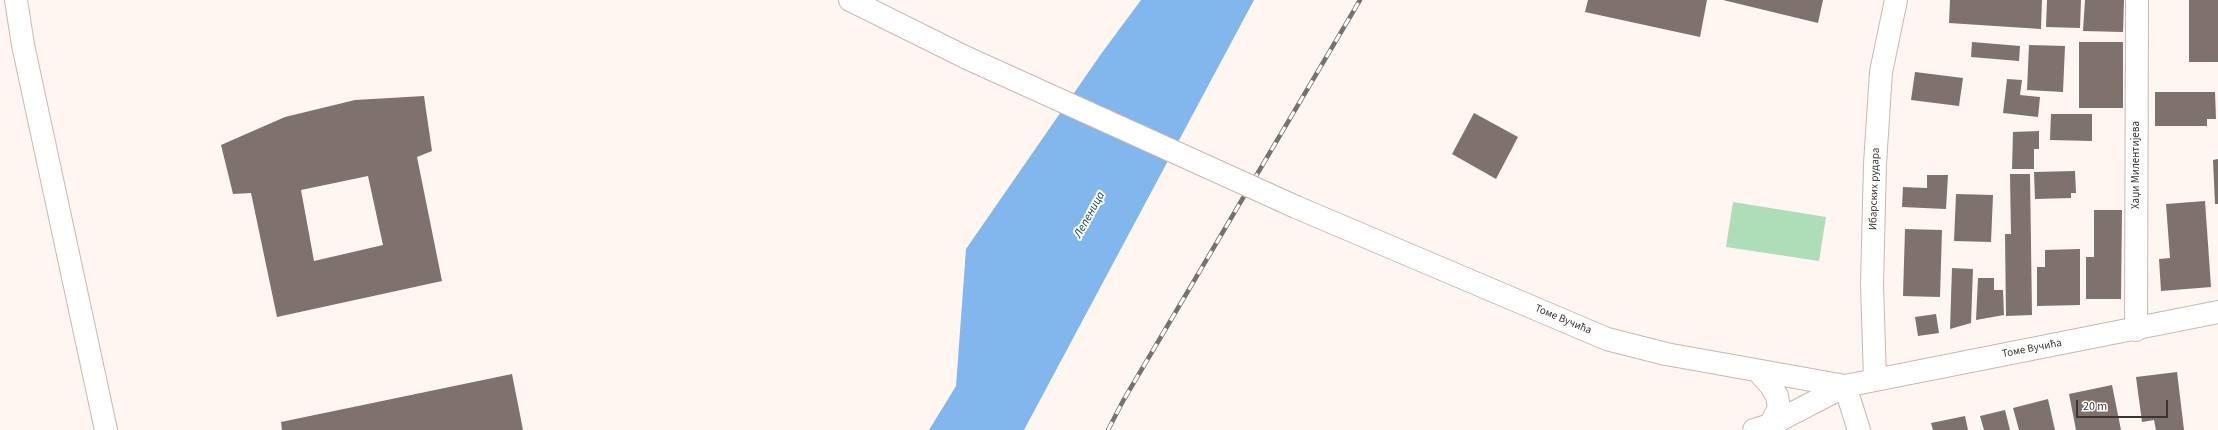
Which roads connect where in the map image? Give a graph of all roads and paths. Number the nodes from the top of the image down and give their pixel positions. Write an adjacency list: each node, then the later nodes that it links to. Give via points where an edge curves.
1 (16, 0): 11 (street, via 23,45)
2 (850, 0): 7 (street, Томе Вучића, bridge, via 967,58 1296,207 1608,339 1658,352)
3 (1896, 0): 8 (street, Ибарских рудара, via 1881,72 1875,164 1872,285)
4 (2138, 0): 6 (street, Хаџи Милентијева)
5 (2218, 312): 6 (street, Томе Вучића)
6 (2136, 330): 8 (street, Томе Вучића)
7 (1758, 371): 9 (street, Томе Вучића); 10 (street, via 1777,396 1779,408)
8 (1875, 380): 9 (street, Томе Вучића)
9 (1845, 386): 10 (street, Томе Вучића); 12 (street)
10 (1762, 428)
11 (106, 430)
12 (1859, 430)

